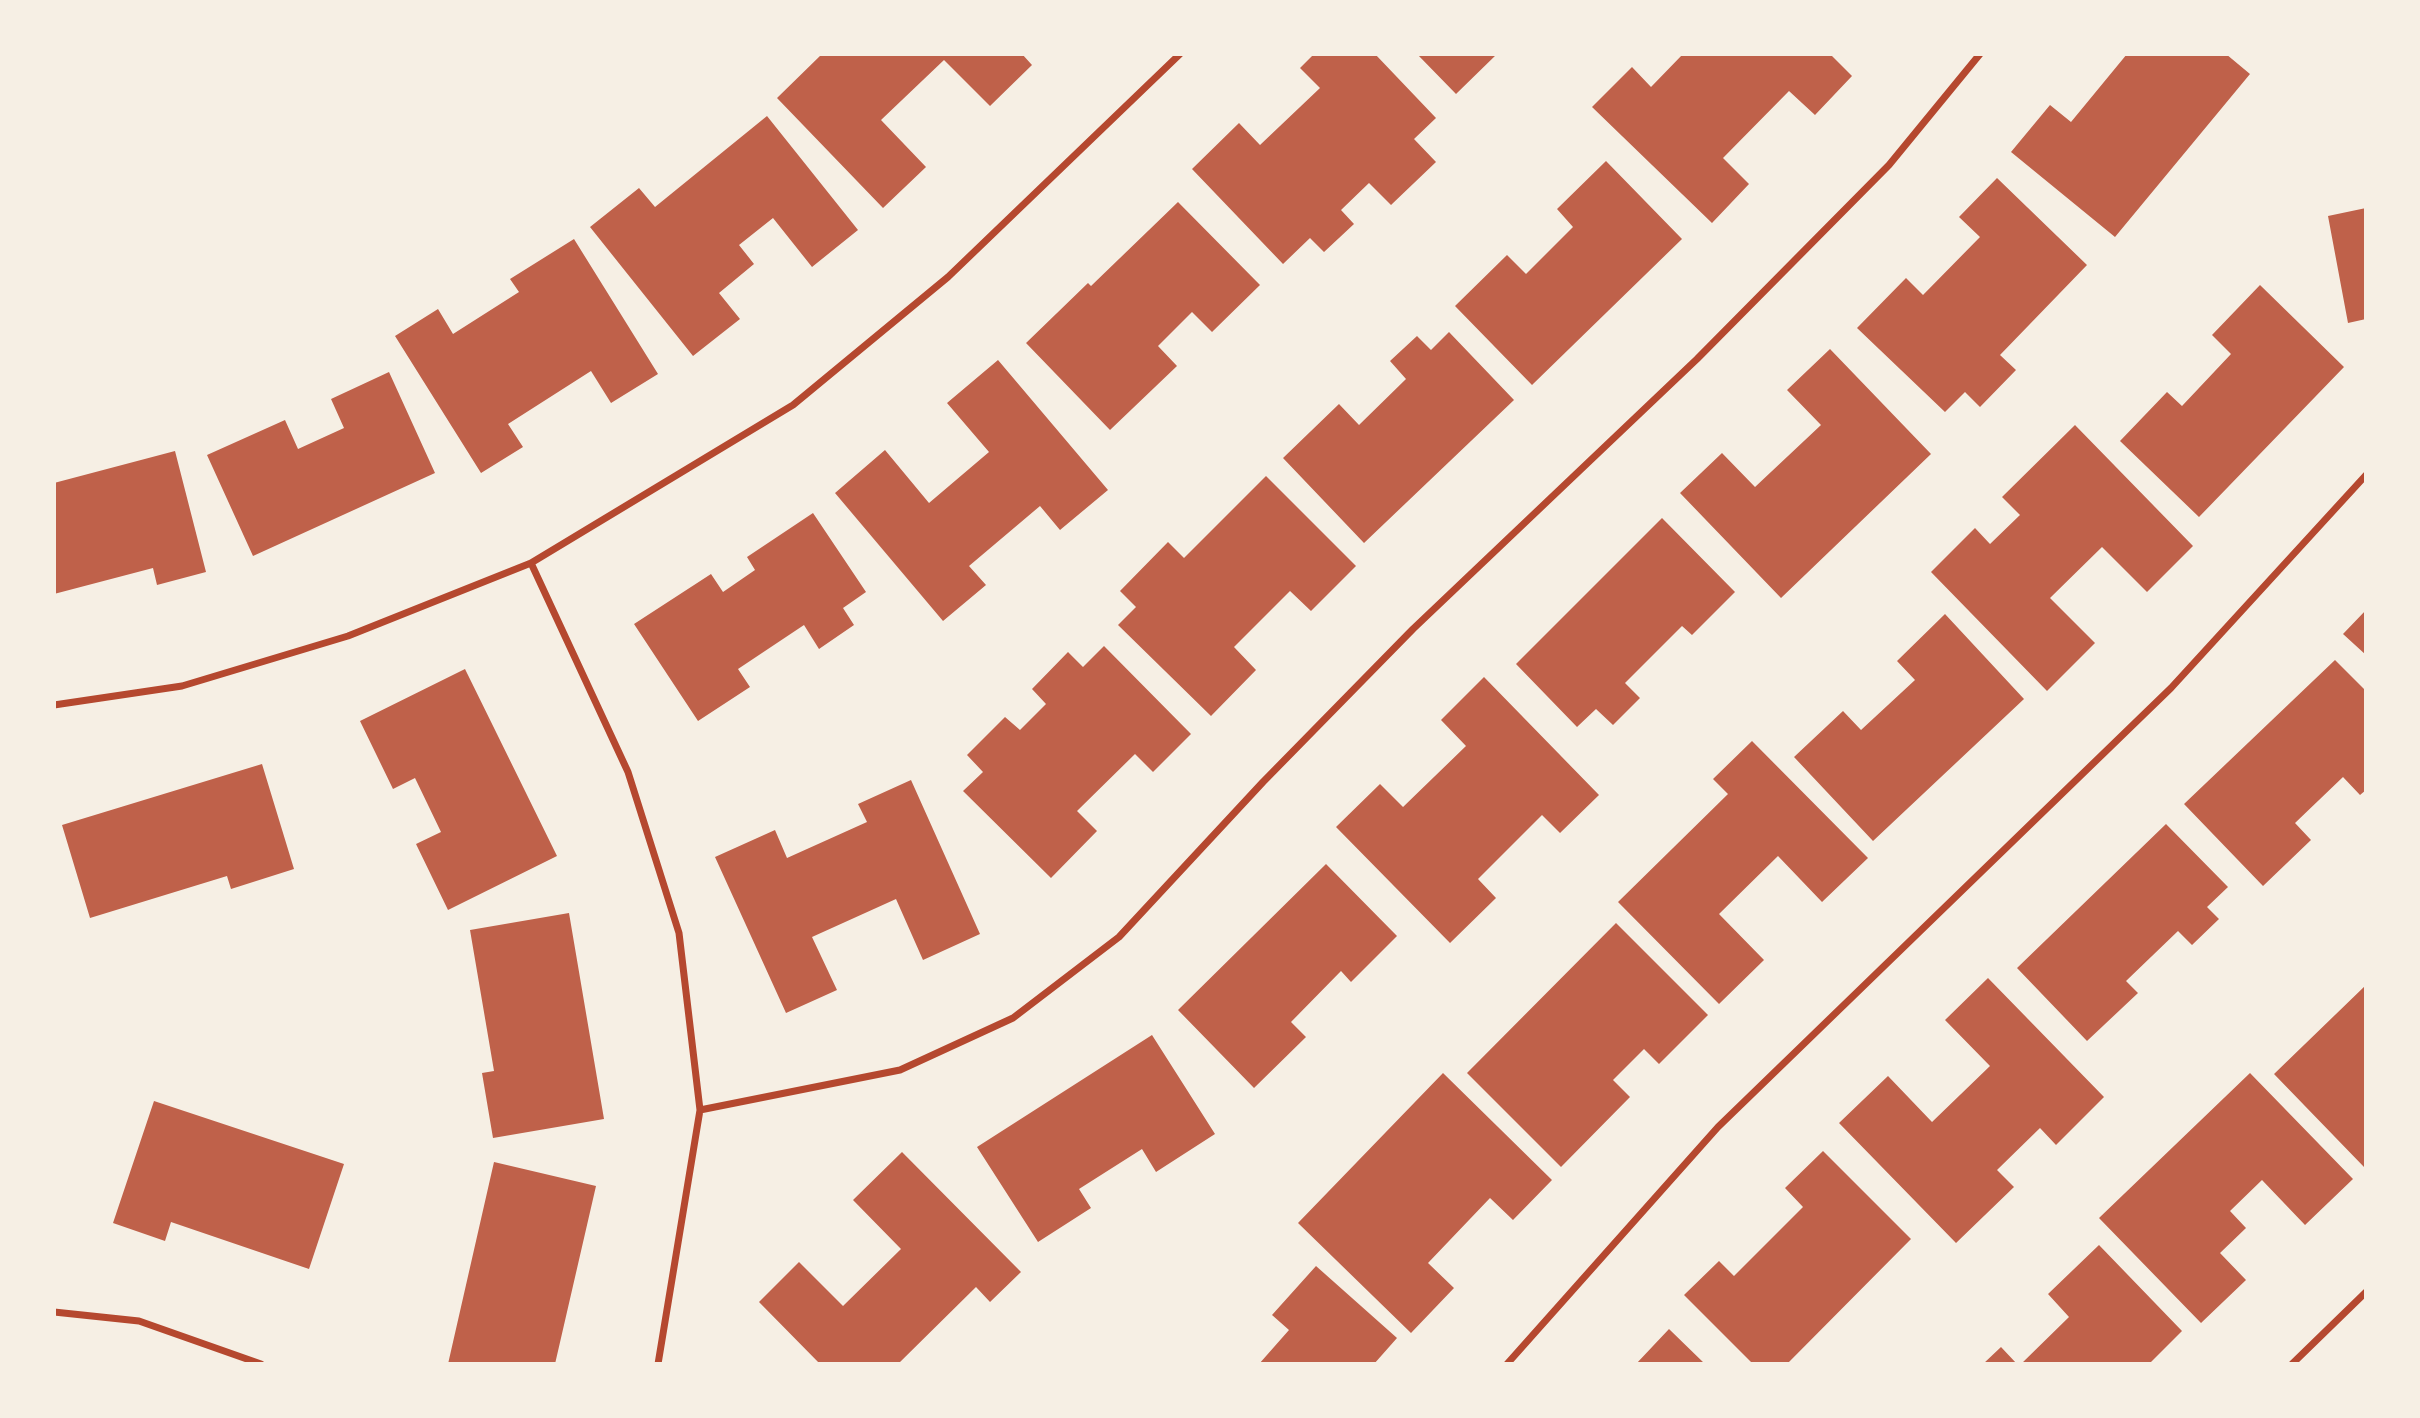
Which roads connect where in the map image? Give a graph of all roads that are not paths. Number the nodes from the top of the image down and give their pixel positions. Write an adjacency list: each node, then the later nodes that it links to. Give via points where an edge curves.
1 (1180, 54): 4 (street, via 948,277 793,405)
2 (1980, 54): 6 (street, via 1889,165 1697,359 1413,629 1119,937 1013,1018 900,1070)
3 (2366, 475): 11 (street, via 2171,688 1718,1127)
4 (531, 563): 5 (street, via 348,636 182,686); 6 (street, via 628,772 679,933)
5 (54, 705)
6 (700, 1110): 10 (street)
7 (2366, 1292): 12 (street)
8 (54, 1312): 9 (street, via 139,1321)
9 (261, 1364)
10 (658, 1364)
11 (1507, 1364)
12 (2292, 1364)

